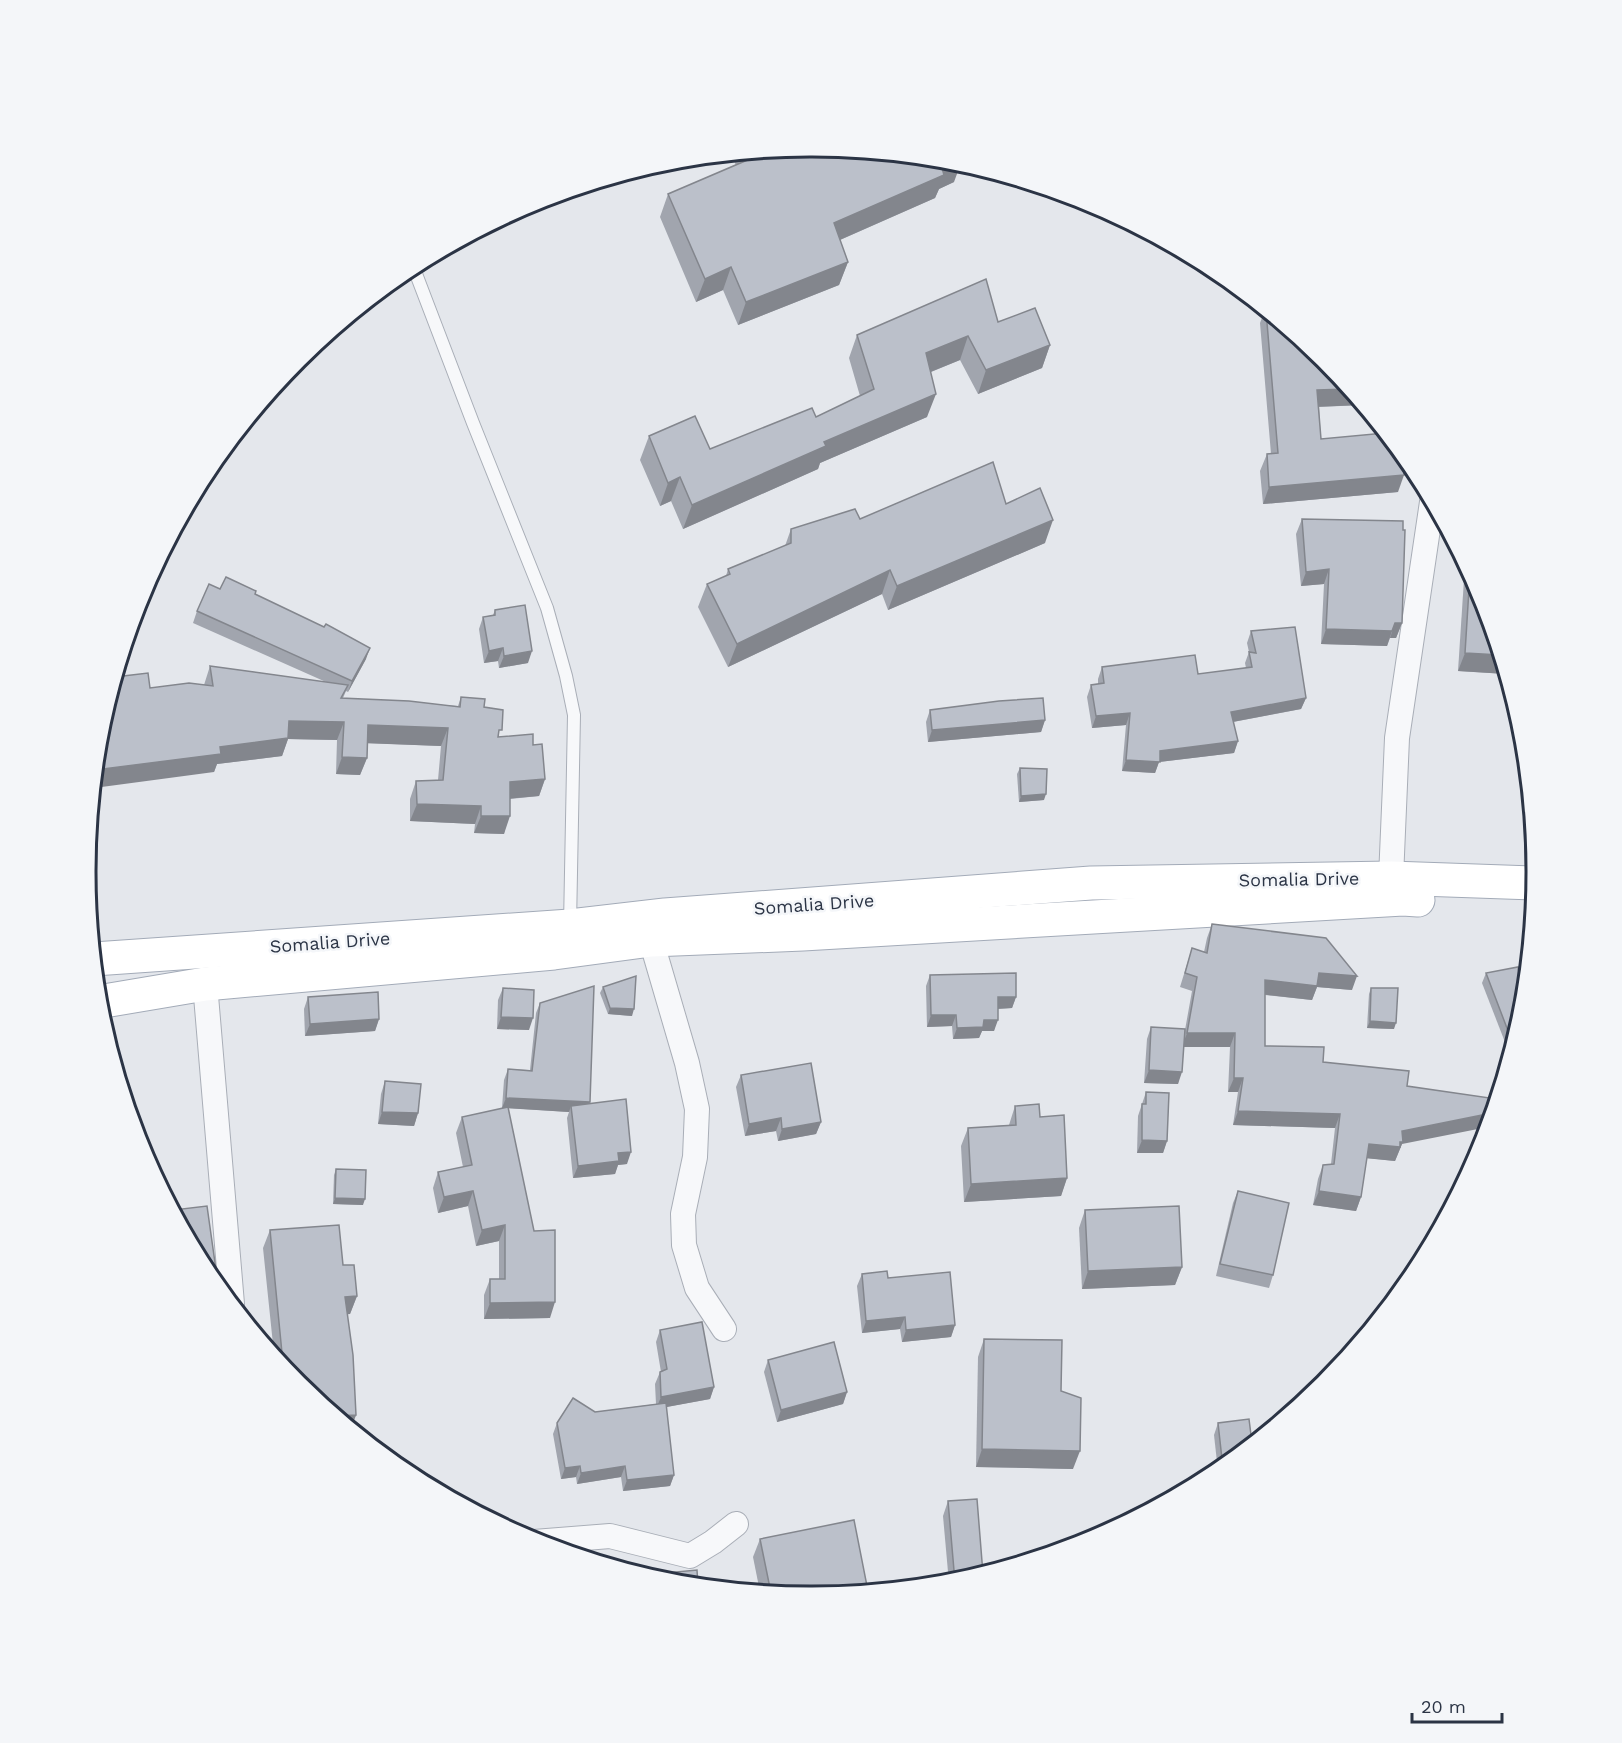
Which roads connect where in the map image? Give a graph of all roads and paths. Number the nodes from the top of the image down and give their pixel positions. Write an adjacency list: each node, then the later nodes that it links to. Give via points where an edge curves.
1 (417, 275): 6 (lane, via 547,608 566,676 574,715)
2 (1430, 514): 3 (street, via 1397,738)
3 (1391, 878): 4 (main road, Somalia Drive); 6 (main road, Somalia Drive, via 1091,883 665,915)
4 (1526, 883)
5 (1525, 905): 7 (main road, Somalia Drive, via 1404,899)
6 (570, 926): 8 (main road, Somalia Drive)
7 (651, 940): 9 (main road, Somalia Drive, via 554,953); 12 (street, via 697,1109 695,1157 683,1214 684,1245 697,1288)
8 (101, 958)
9 (205, 984): 10 (main road, Somalia Drive); 11 (street)
10 (108, 1000)
11 (231, 1289)
12 (724, 1329)
13 (736, 1524): 14 (street, via 690,1556 610,1536)
14 (558, 1540)

